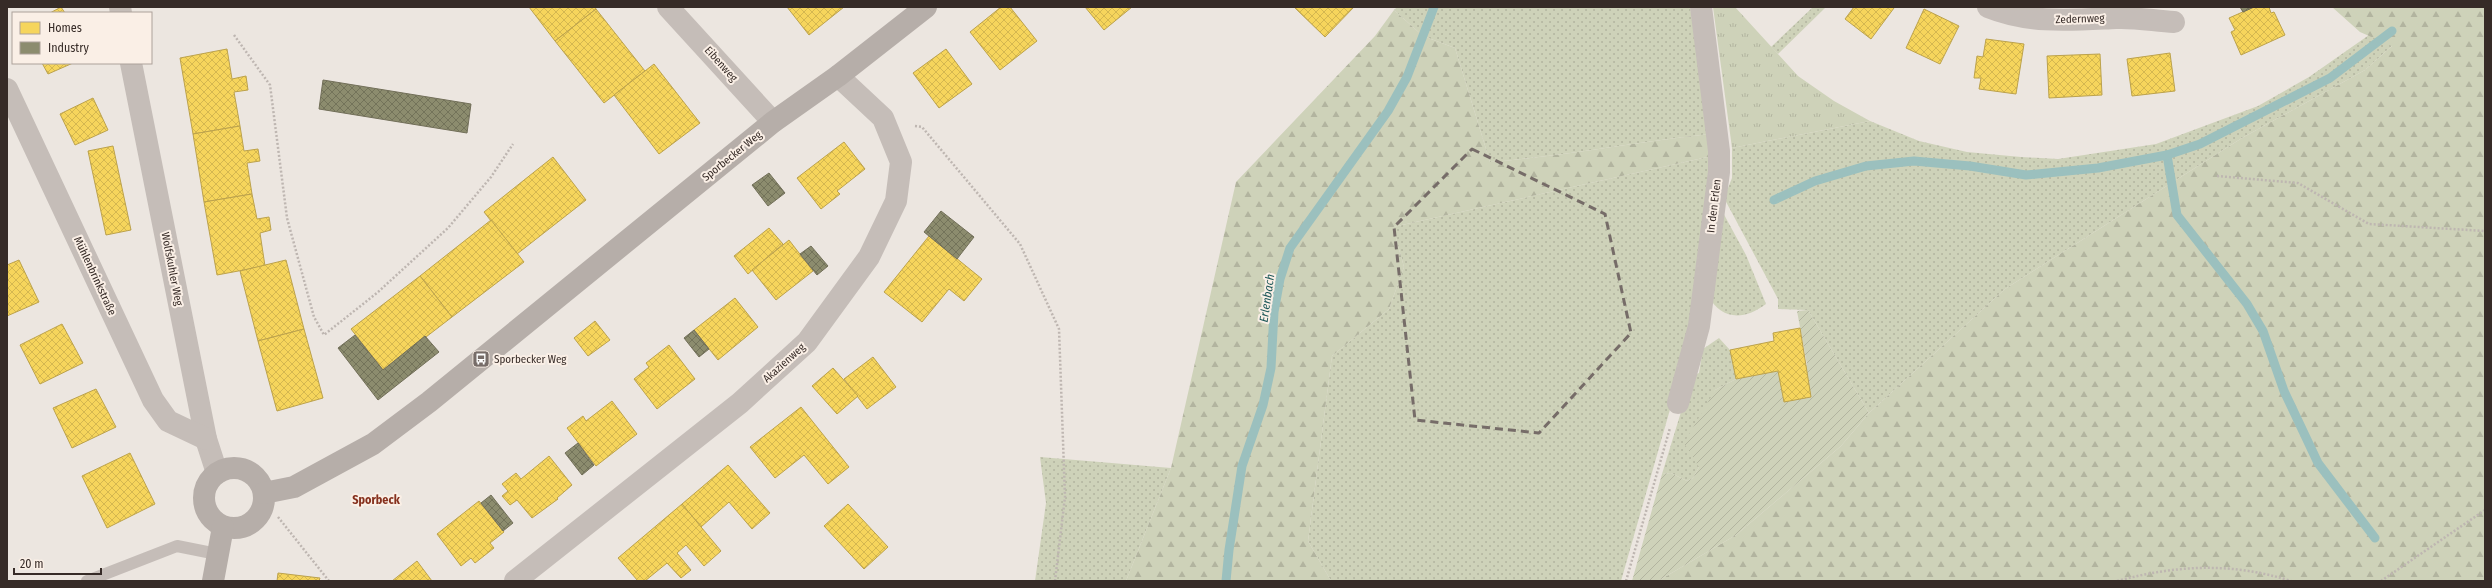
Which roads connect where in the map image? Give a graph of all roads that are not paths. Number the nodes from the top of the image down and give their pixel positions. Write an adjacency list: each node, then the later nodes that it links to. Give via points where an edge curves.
1 (668, 7): 9 (street, Eibenweg)
2 (926, 7): 7 (street, Sporbecker Weg)
3 (1700, 7): 10 (street, In den Erlen, via 1719,151 1719,172 1699,326)
4 (1988, 7): 5 (street, Zedernweg, via 2003,13 2043,20 2118,18)
5 (2174, 22)
6 (131, 64): 11 (street, Wolfskuhler Weg)
7 (838, 76): 9 (street, Sporbecker Weg); 18 (street, Akazienweg, via 883,118 901,162 896,201 869,257 807,342 740,403)
8 (7, 89): 11 (street, Mühlenbrinkstraße, via 153,400 168,421)
9 (773, 122): 13 (street, Sporbecker Weg, via 429,402 373,444 294,487)
10 (1678, 403)
11 (206, 439): 12 (street, Wolfskuhler Weg)
12 (217, 473): 13 (street, via 228,469 240,469 251,473 260,482); 14 (street, via 205,490 204,502 207,512)
13 (264, 493): 14 (street, via 264,506 258,517 248,526 236,529)
14 (223, 527): 15 (street)
15 (217, 554): 16 (lane, via 176,546); 17 (street)
16 (87, 581)
17 (213, 581)
18 (515, 581)

